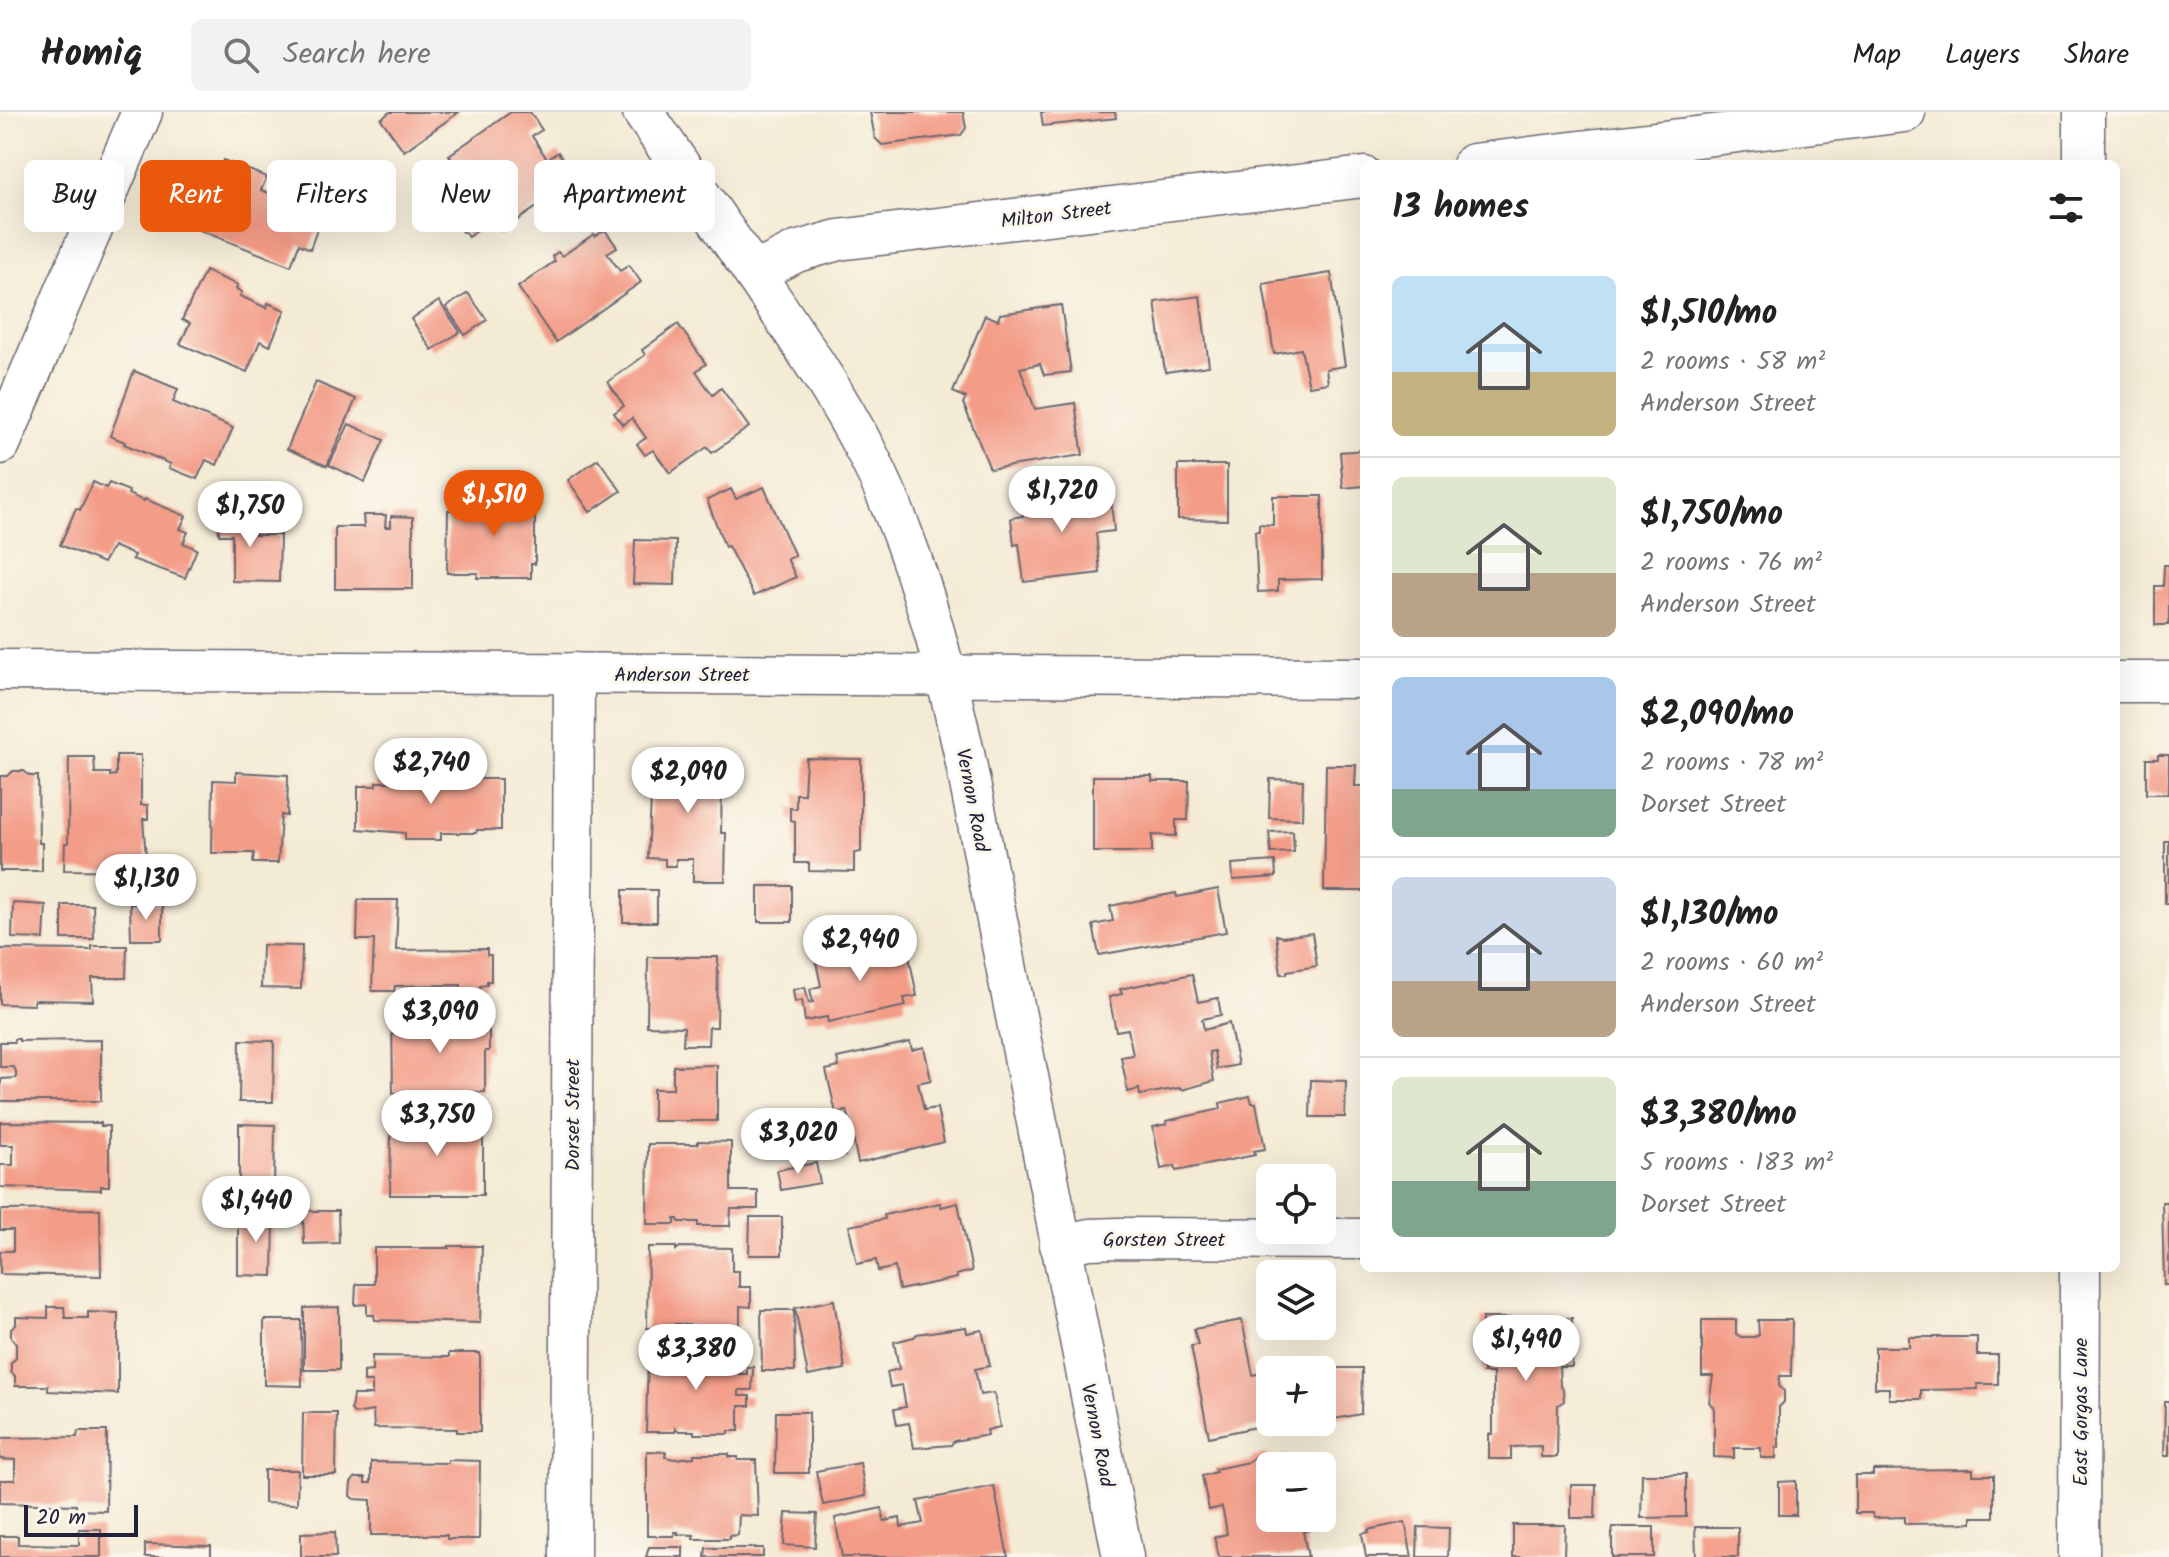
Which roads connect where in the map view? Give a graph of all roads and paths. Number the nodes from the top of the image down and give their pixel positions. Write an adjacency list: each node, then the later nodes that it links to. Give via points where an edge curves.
1 (142, 112): 9 (street)
2 (643, 112): 8 (street, Vernon Road)
3 (1905, 112): 5 (street)
4 (2084, 112): 6 (street)
5 (1506, 160)
6 (2084, 160)
7 (1360, 177): 8 (street, Milton Street, via 838,240 796,252)
8 (754, 273): 12 (street, Vernon Road, via 828,383 867,453 917,572)
9 (0, 444)
10 (0, 670): 11 (street, Anderson Street)
11 (574, 673): 12 (street, Anderson Street); 19 (street, Dorset Street)
12 (947, 676): 13 (street, Anderson Street); 17 (street, Vernon Road)
13 (1360, 678)
14 (2120, 682): 15 (street)
15 (2169, 682)
16 (1360, 1239): 17 (street, Gorsten Street, via 1119,1238)
17 (1060, 1245): 20 (street, Vernon Road)
18 (2080, 1272): 21 (street, East Gorgas Lane)
19 (570, 1557)
20 (1123, 1557)
21 (2079, 1557)

